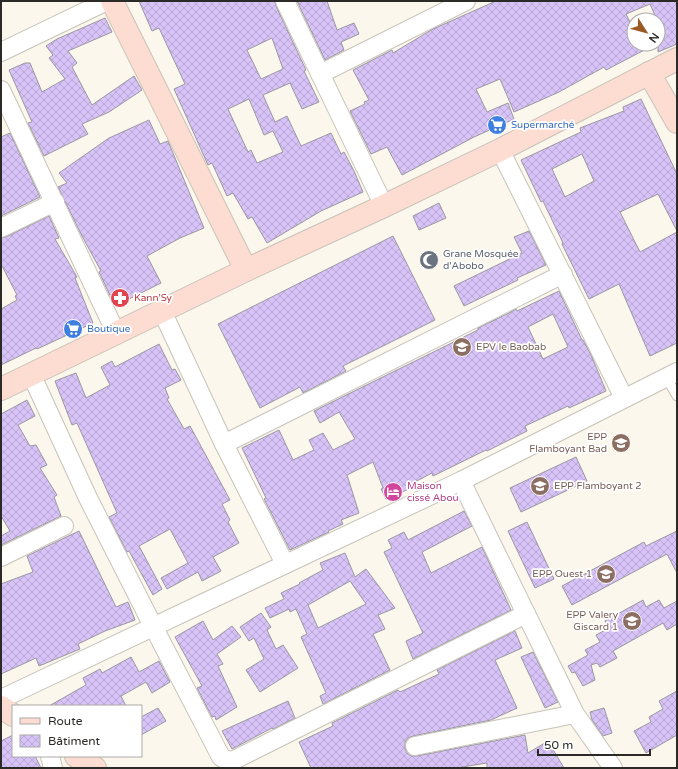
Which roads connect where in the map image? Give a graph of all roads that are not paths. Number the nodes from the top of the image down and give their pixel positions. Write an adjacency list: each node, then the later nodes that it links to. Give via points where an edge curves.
1 (106, 1): 5 (street)
2 (112, 1): 15 (street)
3 (285, 1): 8 (street)
4 (466, 1): 8 (street)
5 (1, 52)
6 (677, 59): 7 (street)
7 (649, 73): 10 (street); 11 (street)
8 (320, 74): 13 (street)
9 (1, 90): 12 (street)
10 (677, 122)
11 (500, 150): 13 (street); 16 (street)
12 (55, 202): 14 (street); 18 (street)
13 (384, 206): 15 (street)
14 (1, 228)
15 (246, 270): 17 (street)
16 (562, 274): 23 (street); 24 (street)
17 (162, 311): 18 (street); 24 (street)
18 (116, 333): 20 (street)
19 (672, 375): 22 (lane); 23 (street)
20 (32, 376): 21 (street); 30 (street, via 88,498)
21 (1, 389)
22 (677, 396)
23 (624, 398): 25 (street)
24 (224, 444): 28 (street)
25 (461, 481): 28 (street); 29 (street)
26 (64, 526): 27 (street)
27 (1, 556)
28 (285, 564): 30 (street)
29 (526, 614): 34 (street); 38 (street)
30 (153, 626): 31 (street); 38 (street, via 221,756)
31 (1, 699)
32 (1, 707): 33 (street)
33 (12, 714)
34 (575, 714): 35 (street); 41 (street)
35 (415, 746)
36 (50, 757): 39 (street)
37 (78, 757): 40 (street)
38 (236, 764)
39 (54, 768)
40 (95, 768)
41 (613, 768)

